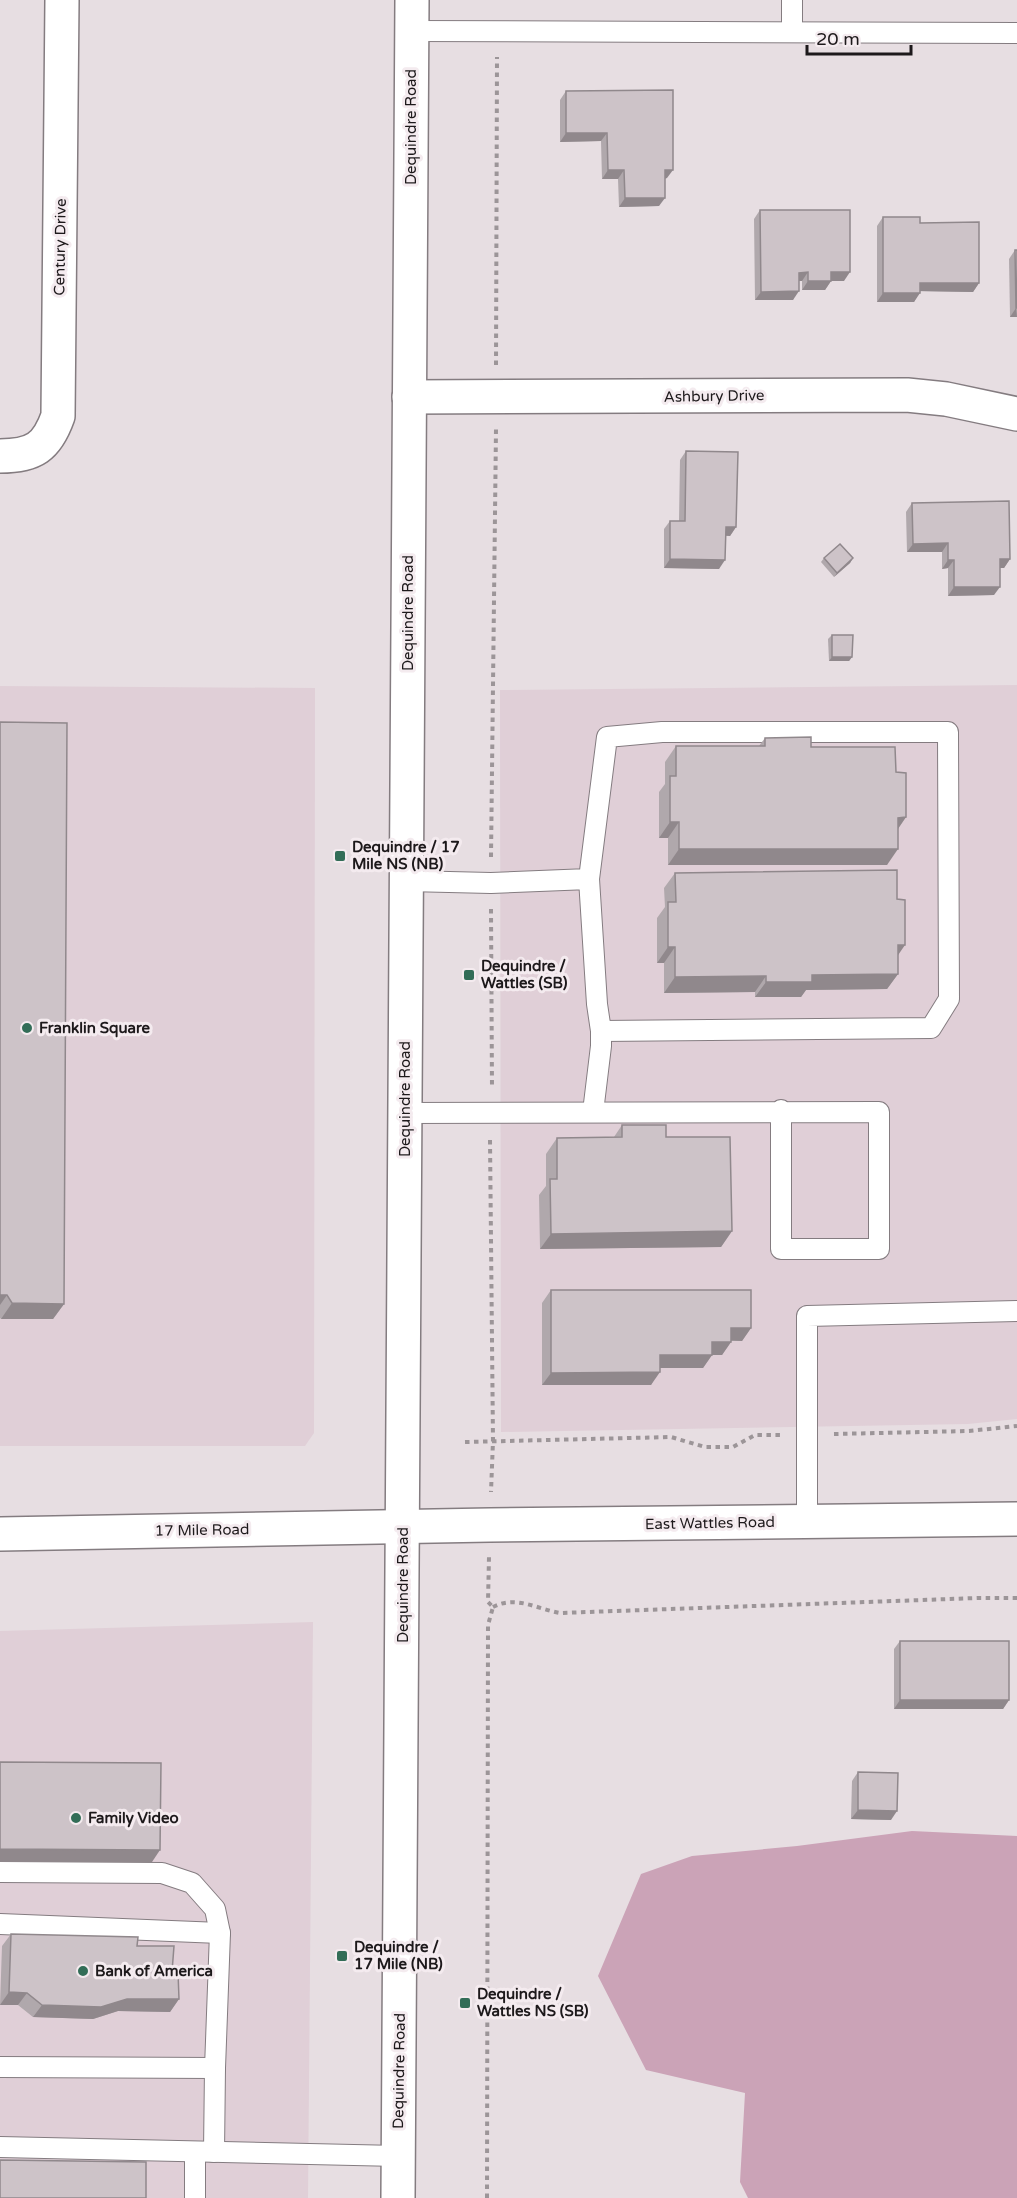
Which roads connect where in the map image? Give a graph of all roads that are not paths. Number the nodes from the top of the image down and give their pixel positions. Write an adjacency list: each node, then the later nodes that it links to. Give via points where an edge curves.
1 (62, 0): 8 (main road, Century Drive, via 57,416 51,435 31,451)
2 (792, 0): 4 (lane)
3 (412, 16): 4 (lane, via 496,31); 6 (main road, Dequindre Road)
4 (792, 33): 5 (lane)
5 (1017, 33)
6 (409, 397): 7 (main road, Ashbury Drive, via 907,395); 10 (main road, Dequindre Road)
7 (1017, 414)
8 (0, 456)
9 (589, 879): 10 (lane); 11 (lane); 11 (lane, via 607,737 662,732 948,732 949,999 931,1028)
10 (407, 881): 14 (main road, Dequindre Road)
11 (601, 1031): 13 (lane)
12 (781, 1110): 12 (lane, via 781,1249 879,1249 879,1112); 13 (lane)
13 (593, 1112): 14 (lane)
14 (405, 1113): 18 (main road, Dequindre Road)
15 (1017, 1311): 17 (lane, via 807,1316)
16 (1017, 1519): 17 (main road, East Wattles Road)
17 (807, 1521): 18 (main road, East Wattles Road)
18 (403, 1527): 19 (main road, 17 Mile Road); 28 (main road, Dequindre Road)
19 (0, 1534)
20 (9, 1872): 21 (lane); 23 (lane, via 162,1873 192,1883 205,1896 215,1909)
21 (0, 1882)
22 (0, 1924): 23 (lane)
23 (220, 1933): 25 (lane)
24 (0, 2067): 25 (lane)
25 (215, 2068): 27 (lane)
26 (0, 2147): 27 (lane)
27 (205, 2152): 28 (lane); 29 (lane)
28 (398, 2156): 30 (main road, Dequindre Road)
29 (195, 2198)
30 (398, 2198)

